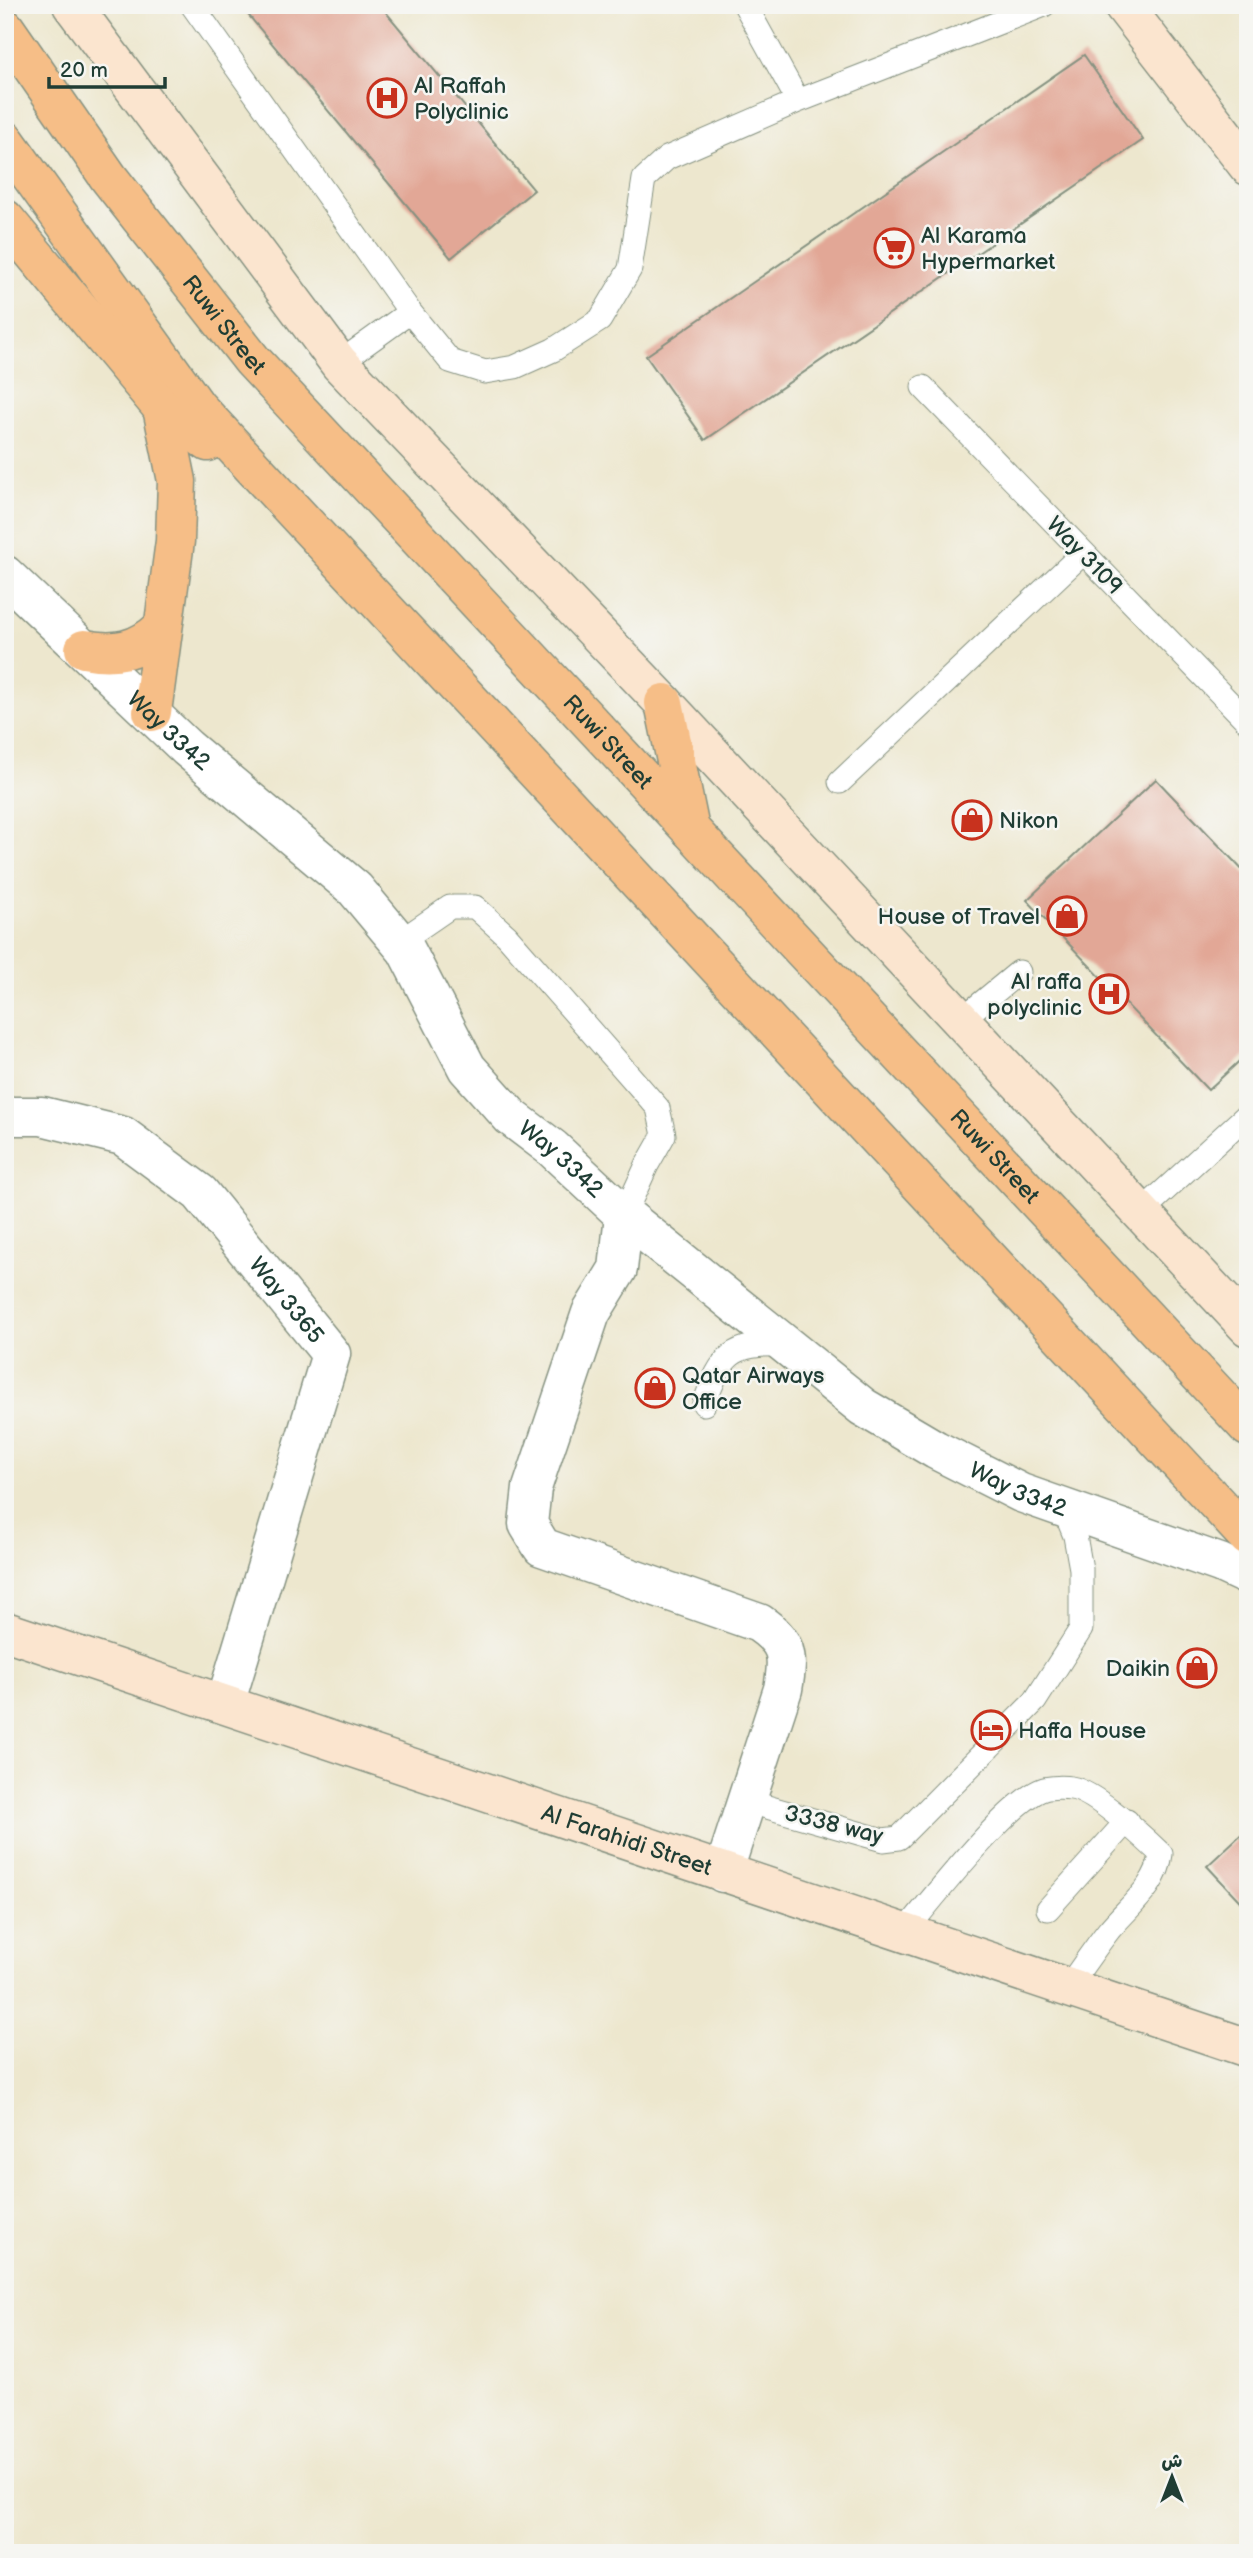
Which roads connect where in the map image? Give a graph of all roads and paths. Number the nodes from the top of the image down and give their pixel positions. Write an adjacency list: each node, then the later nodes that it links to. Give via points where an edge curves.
1 (192, 5): 11 (lane)
2 (745, 5): 7 (lane)
3 (1044, 5): 7 (lane)
4 (1123, 5): 9 (main road)
5 (85, 9): 12 (main road)
6 (5, 28): 24 (main road, Ruwi Street, via 109,178 252,360)
7 (798, 101): 11 (lane, via 667,158 644,179 630,269 600,320 553,350 515,367 485,372 450,361)
8 (5, 140): 15 (main road, via 197,407)
9 (1248, 166)
10 (5, 219): 14 (main road)
11 (410, 312): 12 (lane)
12 (339, 363): 20 (main road)
13 (923, 387): 16 (lane, Way 3109)
14 (162, 408): 15 (main road); 18 (main road, via 177,481 175,541)
15 (286, 502): 38 (main road)
16 (1083, 553): 22 (lane, Way 3109); 23 (lane)
17 (5, 575): 19 (street, Way 3342)
18 (161, 629): 19 (main road, via 129,650 106,653); 21 (main road)
19 (84, 649): 21 (street, Way 3342)
20 (664, 703): 24 (main road); 27 (main road)
21 (152, 712): 25 (street, Way 3342, via 232,788 355,889)
22 (1248, 722)
23 (840, 782)
24 (690, 829): 37 (main road, Ruwi Street)
25 (399, 942): 31 (street, Way 3342, via 467,1068 511,1117 552,1147); 31 (lane, via 450,907 475,907 507,936 659,1108 664,1135)
26 (1019, 972): 27 (lane)
27 (962, 1019): 30 (main road)
28 (1248, 1114): 30 (lane)
29 (5, 1116): 44 (street, Way 3365, via 42,1116 123,1136 134,1144 200,1193 331,1354)
30 (1141, 1212): 34 (main road)
31 (624, 1215): 32 (street, Way 3342); 33 (street)
32 (670, 1252): 33 (street); 35 (street, Way 3342)
33 (618, 1269): 45 (street, via 591,1313 532,1488 528,1524 542,1547 759,1623 778,1636 788,1661 783,1689)
34 (1248, 1327)
35 (786, 1345): 36 (lane, via 763,1344 729,1356 718,1368); 39 (street, Way 3342, via 863,1407 936,1450)
36 (704, 1404)
37 (1248, 1427)
38 (1219, 1507): 40 (main road); 41 (main road)
39 (1064, 1509): 42 (street, Way 3342); 45 (lane, 3338 way, via 1081,1569 1082,1629 1035,1701 899,1838 883,1840)
40 (1248, 1536)
41 (1248, 1554)
42 (1248, 1576)
43 (5, 1631): 44 (main road, Al Farahidi Street)
44 (225, 1704): 47 (main road, Al Farahidi Street)
45 (746, 1801): 47 (street)
46 (1127, 1821): 48 (lane); 49 (lane, via 1073,1788 1044,1789 1020,1804 983,1841); 50 (lane, via 1161,1854 1160,1867)
47 (723, 1873): 49 (main road, Al Farahidi Street)
48 (1048, 1909)
49 (903, 1934): 50 (main road, Al Farahidi Street)
50 (1067, 1988): 51 (main road, Al Farahidi Street)
51 (1248, 2048)

